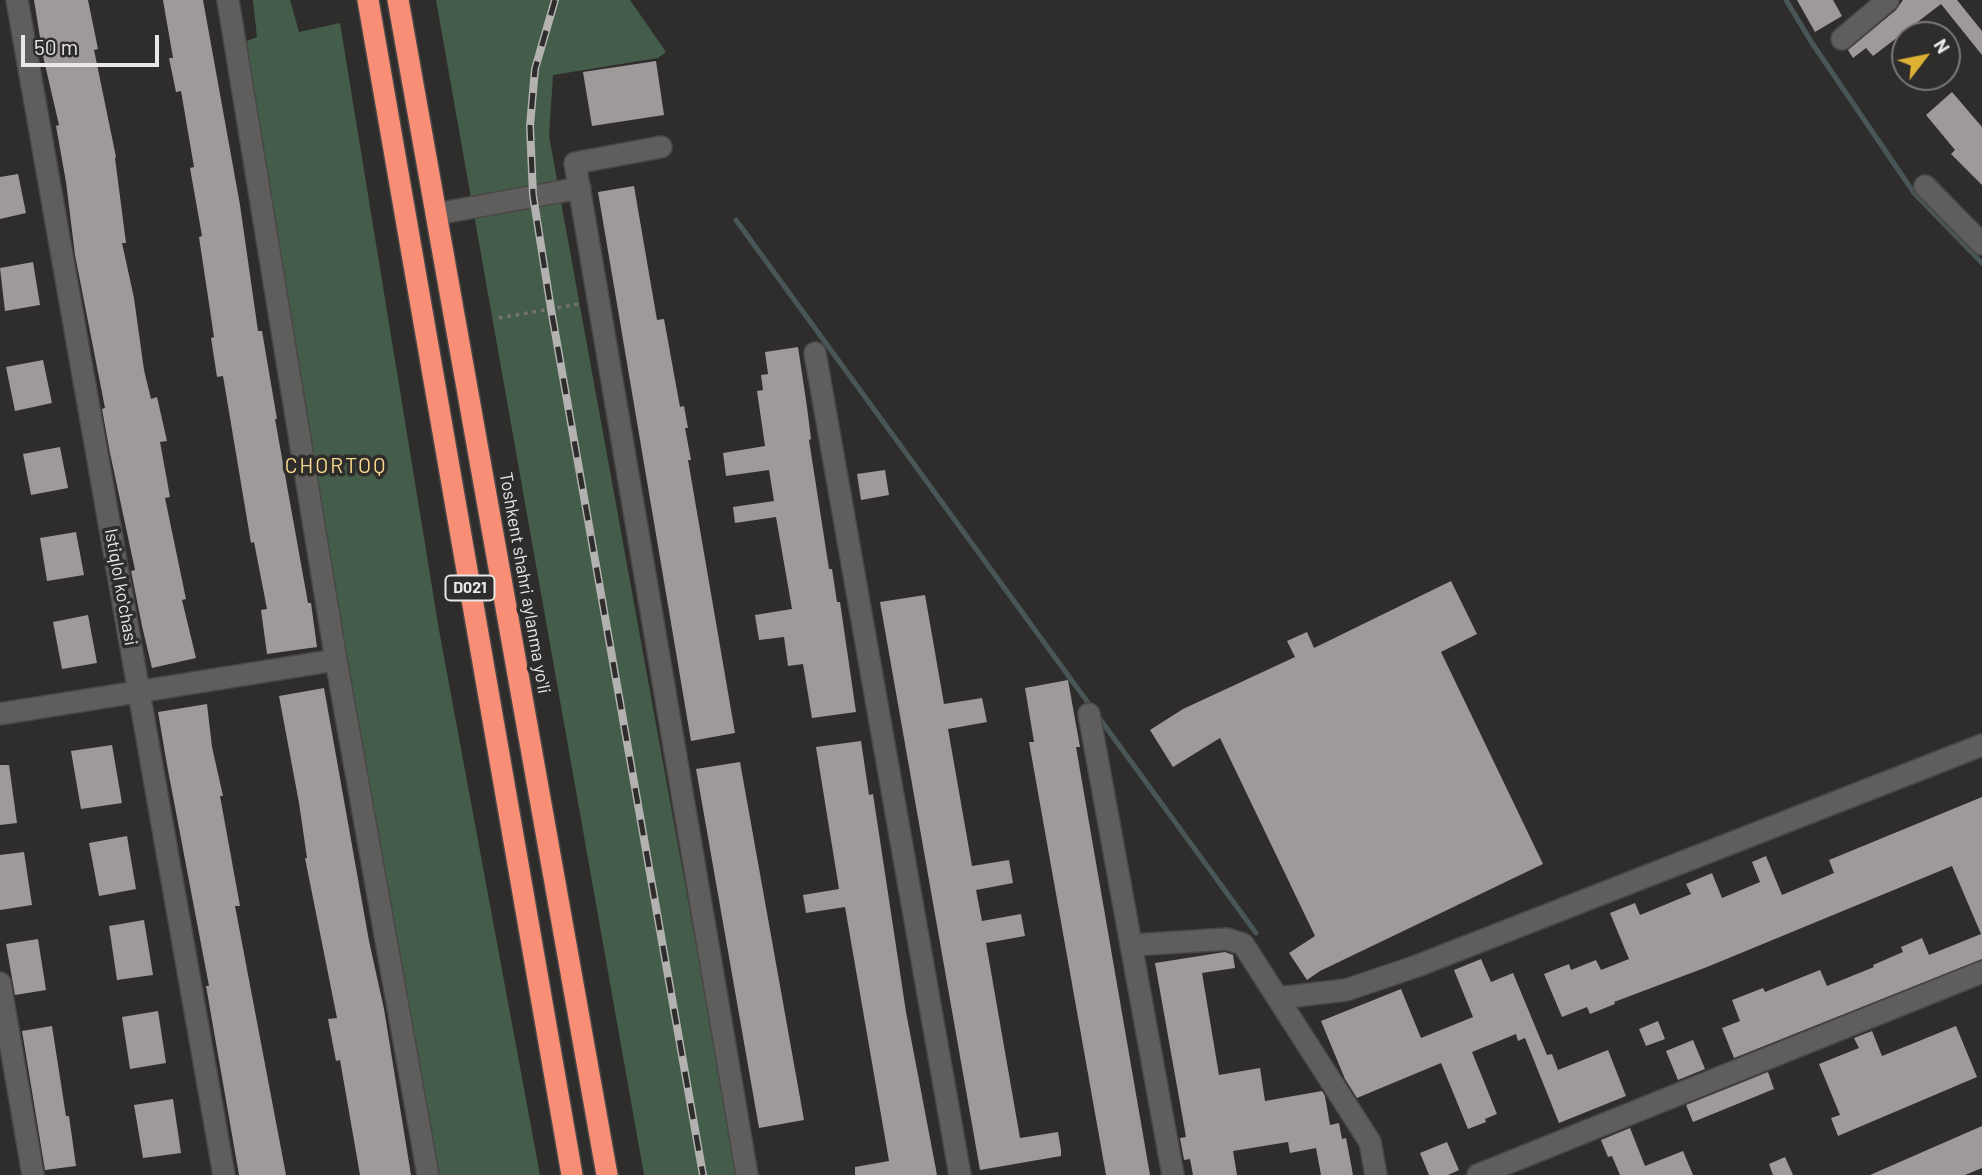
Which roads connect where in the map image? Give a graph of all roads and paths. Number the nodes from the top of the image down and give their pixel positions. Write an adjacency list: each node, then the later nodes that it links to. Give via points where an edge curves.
1 (17, 0): 16 (street, Istiqlol koʻchasi)
2 (228, 0): 15 (street)
3 (368, 0): 27 (highway, D021)
4 (398, 0): 10 (highway, Toshkent shahri aylanma yoʻli / D021)
5 (1888, 0): 6 (street)
6 (1842, 39)
7 (661, 147): 9 (street, via 575,163)
8 (1925, 186): 11 (street)
9 (580, 187): 10 (street); 12 (street)
10 (436, 214): 28 (highway, Toshkent shahri aylanma yoʻli / D021)
11 (1982, 244)
12 (598, 300): 13 (path); 29 (street)
13 (499, 318)
14 (816, 353): 30 (street)
15 (335, 660): 16 (street); 26 (street)
16 (139, 691): 17 (street); 25 (street, Istiqlol koʻchasi)
17 (0, 714)
18 (1089, 714): 20 (street)
19 (1982, 745): 23 (street, via 1417,966 1346,990)
20 (1133, 946): 23 (street, via 1227,939 1243,944); 31 (street)
21 (1982, 972): 33 (street)
22 (0, 983): 24 (street)
23 (1278, 998): 32 (street, via 1370,1142)
24 (33, 1175)
25 (224, 1175)
26 (428, 1175)
27 (572, 1175)
28 (607, 1175)
29 (747, 1175)
30 (960, 1175)
31 (1173, 1175)
32 (1376, 1175)
33 (1478, 1175)

